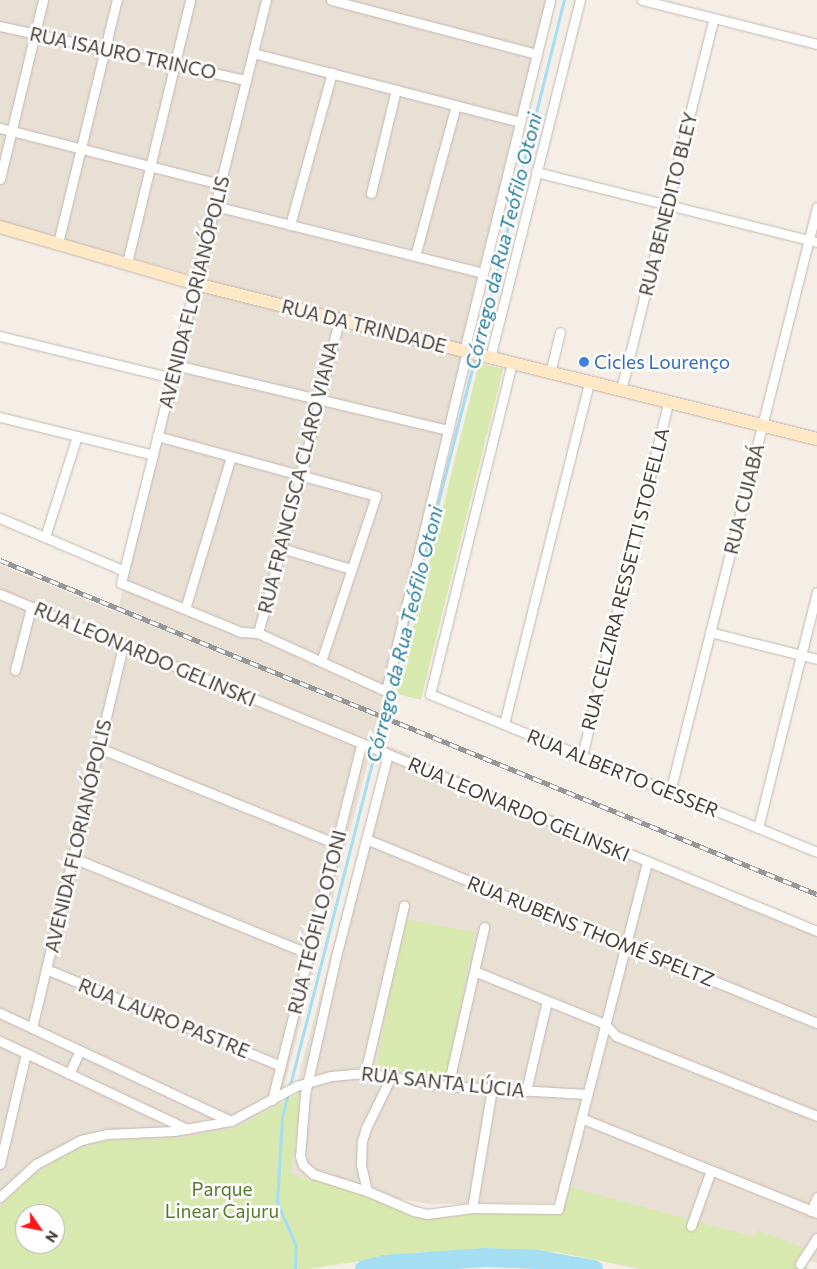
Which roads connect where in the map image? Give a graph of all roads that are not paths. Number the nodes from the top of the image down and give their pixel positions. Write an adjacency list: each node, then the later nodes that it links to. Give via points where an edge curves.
1 (43, 0): 11 (street)
2 (117, 0): 13 (street)
3 (190, 0): 16 (street)
4 (266, 0): 14 (street, AVENIDA FLORIANÓPOLIS)
5 (331, 0): 15 (street)
6 (550, 0): 15 (street)
7 (580, 0): 26 (street)
8 (642, 0): 9 (street)
9 (714, 18): 12 (street); 30 (street, RUA BENEDITO BLEY)
10 (0, 26): 11 (street, RUA ISAURO TRINCO)
11 (35, 34): 13 (street, RUA ISAURO TRINCO); 23 (street)
12 (817, 44)
13 (105, 49): 16 (street, RUA ISAURO TRINCO); 24 (street)
14 (253, 53): 17 (street); 18 (street, AVENIDA FLORIANÓPOLIS)
15 (537, 54): 21 (street)
16 (175, 64): 18 (street, RUA ISAURO TRINCO); 25 (street)
17 (332, 73): 19 (street); 33 (street)
18 (246, 80): 28 (street, AVENIDA FLORIANÓPOLIS)
19 (396, 90): 20 (street); 29 (street)
20 (456, 105): 21 (street); 37 (street)
21 (520, 122): 39 (street)
22 (0, 128): 23 (street)
23 (12, 131): 24 (street); 27 (street)
24 (81, 148): 25 (street); 36 (street)
25 (150, 166): 28 (street); 38 (street)
26 (536, 172): 30 (street); 45 (street)
27 (0, 179)
28 (220, 184): 31 (street, AVENIDA FLORIANÓPOLIS)
29 (371, 193)
30 (668, 205): 35 (street); 51 (street, RUA BENEDITO BLEY)
31 (215, 206): 33 (street); 40 (street, AVENIDA FLORIANÓPOLIS)
32 (817, 207): 35 (street, RUA CUIABÁ)
33 (290, 225): 37 (street)
34 (0, 227): 36 (main road, RUA DA TRINDADE)
35 (813, 241): 55 (street, RUA CUIABÁ)
36 (58, 243): 38 (main road, RUA DA TRINDADE)
37 (415, 256): 39 (street)
38 (126, 263): 40 (main road, RUA DA TRINDADE)
39 (483, 273): 44 (street)
40 (196, 284): 41 (main road, RUA DA TRINDADE); 47 (street, AVENIDA FLORIANÓPOLIS)
41 (338, 320): 44 (main road, RUA DA TRINDADE); 52 (street, RUA FRANCISCA CLARO VIANA)
42 (560, 332): 48 (street)
43 (0, 336): 49 (street)
44 (465, 352): 45 (main road, RUA DA TRINDADE); 56 (street)
45 (490, 358): 46 (main road, RUA DA TRINDADE)
46 (512, 363): 48 (main road, RUA DA TRINDADE); 79 (street, RUA ALBERTO GESSER, via 430,694)
47 (175, 365): 49 (street, AVENIDA FLORIANÓPOLIS); 52 (street)
48 (550, 372): 50 (main road, RUA DA TRINDADE)
49 (172, 378): 58 (street, AVENIDA FLORIANÓPOLIS)
50 (590, 382): 51 (main road, RUA DA TRINDADE); 79 (street)
51 (621, 390): 53 (main road, RUA DA TRINDADE)
52 (319, 400): 56 (street); 62 (street, RUA FRANCISCA CLARO VIANA)
53 (668, 402): 55 (main road, RUA DA TRINDADE); 83 (street, RUA CELZIRA RESSETTI STOFELLA)
54 (0, 417): 57 (street)
55 (762, 426): 59 (main road, RUA DA TRINDADE); 72 (street, RUA CUIABÁ)
56 (448, 430): 77 (street, via 386,691)
57 (77, 436): 60 (street); 64 (street)
58 (157, 436): 60 (street, AVENIDA FLORIANÓPOLIS); 61 (street)
59 (817, 439)
60 (153, 454): 67 (street, AVENIDA FLORIANÓPOLIS)
61 (231, 456): 62 (street); 71 (street)
62 (300, 476): 65 (street, RUA FRANCISCA CLARO VIANA); 66 (street, via 376,496)
63 (0, 518): 64 (street)
64 (45, 537): 67 (street)
65 (281, 548): 66 (street); 73 (street, RUA FRANCISCA CLARO VIANA)
66 (351, 569): 77 (street)
67 (124, 571): 71 (street, AVENIDA FLORIANÓPOLIS, via 121,583)
68 (817, 592): 75 (street)
69 (0, 594): 70 (street, RUA LEONARDO GELINSKI)
70 (31, 606): 74 (street, RUA LEONARDO GELINSKI); 78 (street)
71 (186, 609): 73 (street, via 241,632)
72 (710, 632): 75 (street); 84 (street, RUA CUIABÁ)
73 (258, 633): 77 (street)
74 (123, 644): 80 (street, RUA LEONARDO GELINSKI); 81 (street, AVENIDA FLORIANÓPOLIS)
75 (801, 655): 76 (street); 85 (street)
76 (817, 658)
77 (320, 661)
78 (15, 670)
79 (504, 724): 83 (street, RUA ALBERTO GESSER)
80 (364, 744): 82 (street, RUA LEONARDO GELINSKI); 87 (street, RUA TEÓFILO OTONI)
81 (98, 748): 87 (street); 89 (street, AVENIDA FLORIANÓPOLIS)
82 (385, 753): 86 (street, RUA TEÓFILO OTONI); 90 (street, RUA LEONARDO GELINSKI)
83 (582, 756): 84 (street, RUA ALBERTO GESSER)
84 (670, 792): 85 (street, RUA ALBERTO GESSER)
85 (758, 828): 88 (street, RUA ALBERTO GESSER)
86 (366, 839): 94 (street, RUA RUBENS THOMÉ SPELTZ); 112 (street, RUA TEÓFILO OTONI, via 329,981)
87 (337, 844): 95 (street, RUA TEÓFILO OTONI)
88 (817, 852)
89 (72, 858): 95 (street); 96 (street, AVENIDA FLORIANÓPOLIS)
90 (647, 862): 93 (street, RUA LEONARDO GELINSKI); 94 (street)
91 (404, 905): 109 (street)
92 (484, 927): 97 (street)
93 (817, 930)
94 (626, 945): 100 (street, RUA RUBENS THOMÉ SPELTZ); 101 (street)
95 (309, 954): 108 (street, RUA TEÓFILO OTONI)
96 (46, 969): 102 (street, AVENIDA FLORIANÓPOLIS); 108 (street, RUA LAURO PASTRE)
97 (474, 971): 98 (street); 113 (street)
98 (547, 1001): 101 (street); 115 (street)
99 (0, 1012): 102 (street)
100 (817, 1023)
101 (605, 1024): 103 (street); 105 (street)
102 (32, 1028): 106 (street)
103 (616, 1036): 105 (street); 118 (street)
104 (0, 1041): 107 (street)
105 (600, 1045): 116 (street)
106 (80, 1050): 110 (street); 120 (street)
107 (26, 1053): 110 (street); 122 (street)
108 (281, 1066): 117 (street, RUA TEÓFILO OTONI)
109 (365, 1073): 111 (street, RUA SANTA LÚCIA); 112 (street, RUA SANTA LÚCIA)
110 (69, 1074): 121 (street)
111 (392, 1077): 113 (street, RUA SANTA LÚCIA); 124 (street, via 362,1142 361,1165)
112 (308, 1082): 117 (street, RUA SANTA LÚCIA); 124 (street, RUA TEÓFILO OTONI, via 300,1147 303,1165 313,1174)
113 (448, 1086): 114 (street, RUA SANTA LÚCIA)
114 (492, 1089): 115 (street, RUA SANTA LÚCIA); 127 (street)
115 (526, 1090): 116 (street, RUA SANTA LÚCIA)
116 (587, 1094): 119 (street)
117 (272, 1100): 120 (street, RUA SANTA LÚCIA)
118 (817, 1116)
119 (581, 1118): 123 (street); 127 (street, RUA TEÓFILO OTONI, via 558,1209)
120 (231, 1121): 121 (street, RUA SANTA LÚCIA)
121 (187, 1129): 125 (street, RUA SANTA LÚCIA, via 107,1134 81,1140 36,1164)
122 (0, 1164)
123 (711, 1170): 128 (street); 129 (street)
124 (367, 1191): 127 (street, RUA TEÓFILO OTONI, via 421,1213)
125 (0, 1197)
126 (817, 1197): 128 (street)
127 (472, 1208)
128 (814, 1212)
129 (691, 1226)
130 (817, 1238): 131 (street)
131 (800, 1264)

